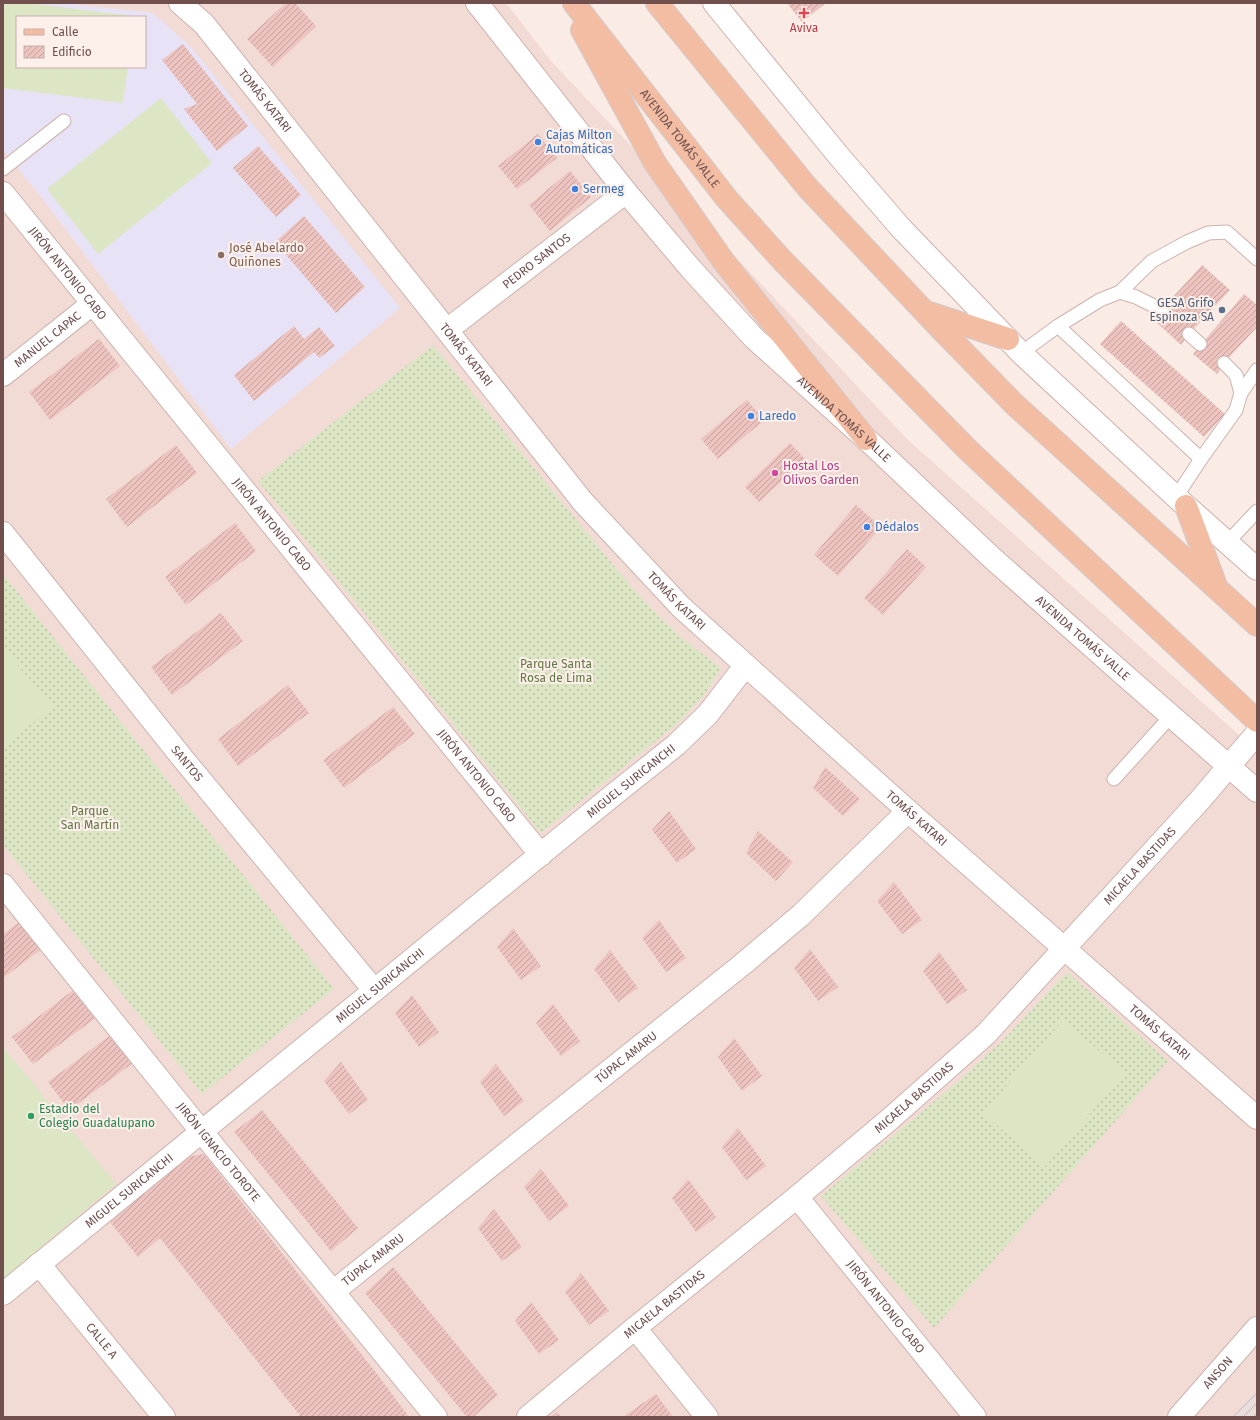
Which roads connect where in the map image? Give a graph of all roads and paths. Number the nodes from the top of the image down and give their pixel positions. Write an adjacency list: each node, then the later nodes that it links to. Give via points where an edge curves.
1 (180, 3): 17 (street, TOMÁS KATARI, via 204,24)
2 (477, 3): 9 (street, AVENIDA TOMÁS VALLE)
3 (566, 3): 25 (main road, via 655,163 724,262)
4 (574, 3): 36 (main road, AVENIDA TOMÁS VALLE, via 727,199 782,260 967,449)
5 (656, 3): 15 (main road, via 807,187)
6 (714, 3): 20 (street, via 900,228)
7 (64, 121): 8 (lane)
8 (3, 169)
9 (626, 192): 17 (street, PEDRO SANTOS); 25 (street, AVENIDA TOMÁS VALLE, via 754,338)
10 (3, 193): 13 (street, JIRÓN ANTONIO CABO)
11 (1257, 259): 12 (lane, via 1227,232 1208,233 1152,261)
12 (1120, 292): 14 (lane); 16 (lane, via 1100,300)
13 (92, 304): 23 (street, MANUEL CAPAC); 42 (street, JIRÓN ANTONIO CABO)
14 (1162, 310)
15 (923, 311): 20 (main road); 32 (main road, via 1014,404)
16 (1058, 326): 20 (lane); 26 (lane)
17 (447, 330): 34 (street, TOMÁS KATARI, via 583,502 681,607)
18 (1189, 334): 19 (lane)
19 (1200, 344)
20 (1015, 346): 27 (street)
21 (1224, 364): 24 (lane, via 1236,375)
22 (1257, 370): 24 (lane)
23 (3, 375)
24 (1241, 393): 26 (lane, via 1236,410)
25 (866, 439): 35 (street, AVENIDA TOMÁS VALLE, via 991,557)
26 (1201, 459): 27 (lane)
27 (1181, 502): 30 (street); 32 (main road)
28 (1257, 511): 30 (lane)
29 (3, 533): 45 (street, SANTOS, via 184,760)
30 (1227, 543): 31 (street)
31 (1257, 569)
32 (1218, 591): 33 (main road)
33 (1257, 625)
34 (746, 666): 41 (street, TOMÁS KATARI); 42 (street, MIGUEL SURICANCHI, via 708,714 676,745)
35 (1171, 716): 38 (street, AVENIDA TOMÁS VALLE); 39 (lane)
36 (1257, 721)
37 (1257, 733): 38 (street, MICAELA BASTIDAS)
38 (1228, 766): 40 (street, AVENIDA TOMÁS VALLE); 44 (street, MICAELA BASTIDAS)
39 (1114, 779)
40 (1257, 791)
41 (908, 811): 44 (street, TOMÁS KATARI); 50 (street, TÚPAC AMARU, via 801,915 743,964)
42 (541, 855): 45 (street, MIGUEL SURICANCHI)
43 (3, 885): 47 (street, JIRÓN IGNACIO TOROTE)
44 (1064, 949): 46 (street, TOMÁS KATARI); 48 (street, MICAELA BASTIDAS, via 986,1034 901,1110)
45 (374, 990): 47 (street, MIGUEL SURICANCHI)
46 (1257, 1118)
47 (201, 1131): 49 (street, MIGUEL SURICANCHI); 50 (street, JIRÓN IGNACIO TOROTE)
48 (797, 1197): 52 (street, MICAELA BASTIDAS); 58 (street, JIRÓN ANTONIO CABO)
49 (39, 1264): 51 (street, MIGUEL SURICANCHI); 54 (street, CALLE A)
50 (334, 1292): 55 (street, JIRÓN IGNACIO TOROTE)
51 (3, 1294)
52 (635, 1328): 56 (street, MICAELA BASTIDAS); 57 (street)
53 (1257, 1328): 59 (street, ANSON)
54 (164, 1417)
55 (436, 1417)
56 (528, 1417)
57 (707, 1417)
58 (975, 1417)
59 (1179, 1417)

